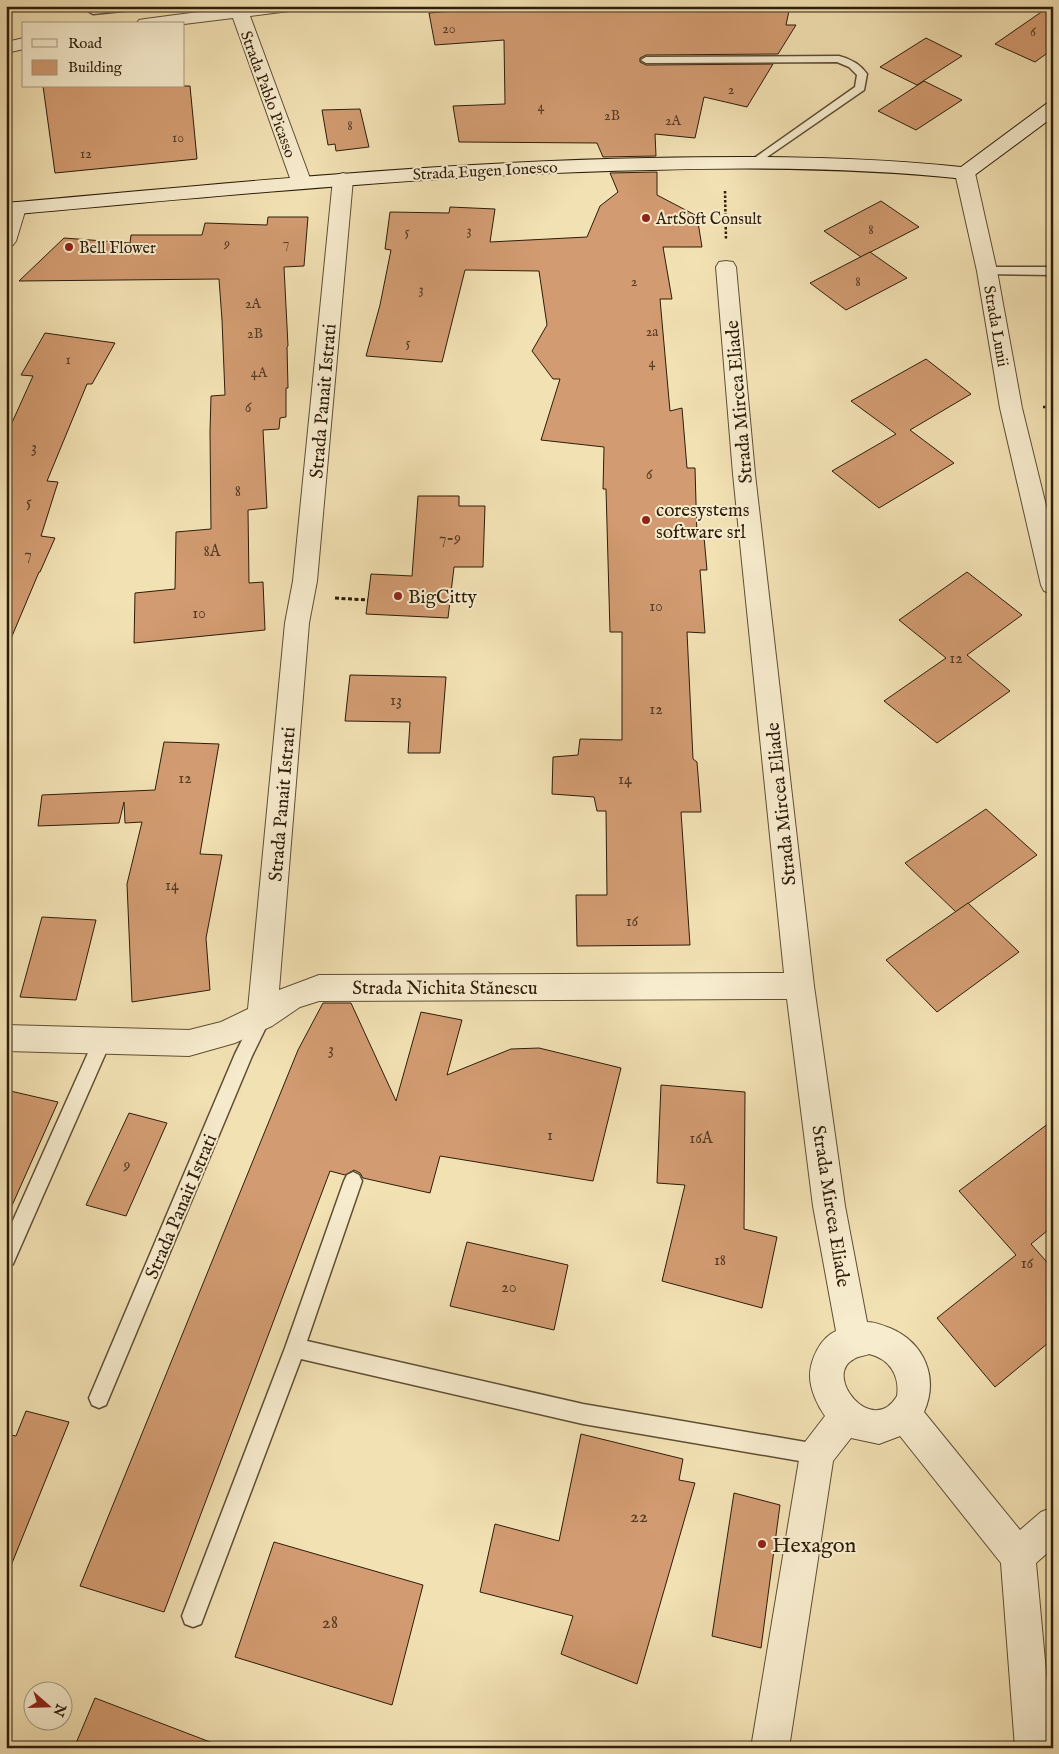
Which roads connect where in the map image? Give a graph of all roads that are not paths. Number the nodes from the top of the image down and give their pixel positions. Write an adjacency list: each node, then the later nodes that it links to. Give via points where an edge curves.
1 (142, 6): 4 (lane)
2 (289, 6): 3 (street)
3 (238, 10): 5 (street); 13 (street, Strada Pablo Picasso)
4 (93, 11)
5 (158, 22)
6 (22, 44): 7 (street)
7 (6, 48)
8 (646, 60): 10 (lane, via 839,59 853,65 862,74 860,88)
9 (1053, 108): 11 (street)
10 (754, 163): 11 (street, Strada Eugen Ionesco, via 916,167); 12 (street, Strada Eugen Ionesco, via 608,164)
11 (965, 173): 17 (street, Strada Lunii)
12 (343, 179): 13 (street, Strada Eugen Ionesco); 21 (street, Strada Panait Istrati, via 305,581 297,623)
13 (301, 181): 14 (street, Strada Eugen Ionesco)
14 (11, 209): 15 (street)
15 (6, 241)
16 (726, 267): 20 (street, Strada Mircea Eliade, via 744,474)
17 (987, 271): 18 (lane); 19 (street, Strada Lunii, via 1010,408)
18 (1053, 271)
19 (1053, 585)
20 (800, 986): 21 (street, Strada Nichita Stănescu, via 319,988 290,998); 26 (street, Strada Mircea Eliade, via 829,1206)
21 (262, 1017): 23 (street, Strada Nichita Stănescu, via 225,1034 190,1043); 28 (lane, Strada Panait Istrati)
22 (6, 1038): 23 (street, Strada Nichita Stănescu)
23 (102, 1041): 25 (lane)
24 (353, 1181): 27 (lane)
25 (6, 1258)
26 (854, 1339): 29 (street, via 884,1341 898,1350 908,1363 914,1378 915,1394); 30 (street, via 841,1345 830,1359 826,1374 828,1390)
27 (295, 1348): 31 (lane, via 582,1414); 34 (lane)
28 (99, 1398)
29 (905, 1415): 30 (street, via 893,1424 879,1428 860,1425); 33 (street)
30 (846, 1417): 31 (street)
31 (817, 1454): 35 (street)
32 (1053, 1524): 33 (street)
33 (1018, 1556): 36 (street)
34 (193, 1616)
35 (770, 1748)
36 (1034, 1748)

